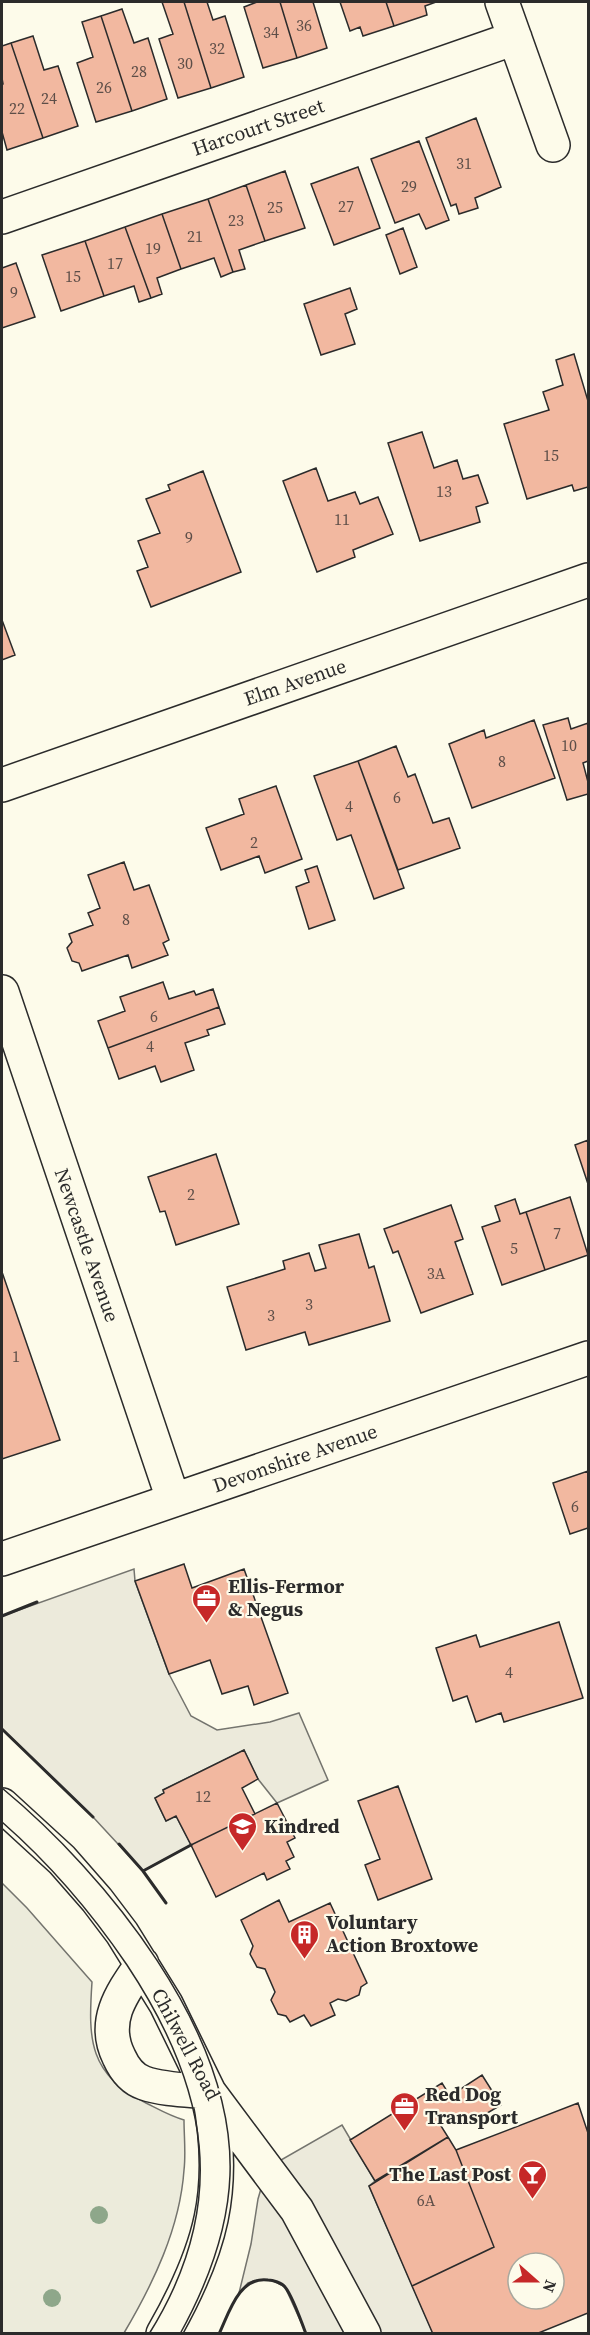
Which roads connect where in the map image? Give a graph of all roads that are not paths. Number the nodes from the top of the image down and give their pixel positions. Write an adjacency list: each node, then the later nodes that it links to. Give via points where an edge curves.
1 (502, 2): 2 (street)
2 (515, 38): 3 (street); 4 (street, Harcourt Street)
3 (553, 145)
4 (2, 217)
5 (588, 580): 6 (street, Elm Avenue)
6 (2, 784)
7 (2, 992): 9 (street, Newcastle Avenue)
8 (588, 1358): 9 (street, Devonshire Avenue)
9 (173, 1499): 10 (street, Devonshire Avenue)
10 (2, 1559)
11 (2, 1805): 12 (street, Chilwell Road, via 62,1860 97,1899)
12 (142, 1964): 13 (street, Chilwell Road); 13 (street, via 120,1996 112,2023 112,2042 125,2069 142,2082)
13 (209, 2092): 14 (street, via 217,2167 214,2209 201,2257); 15 (street, Chilwell Road, via 297,2210)
14 (164, 2333)
15 (364, 2334)

